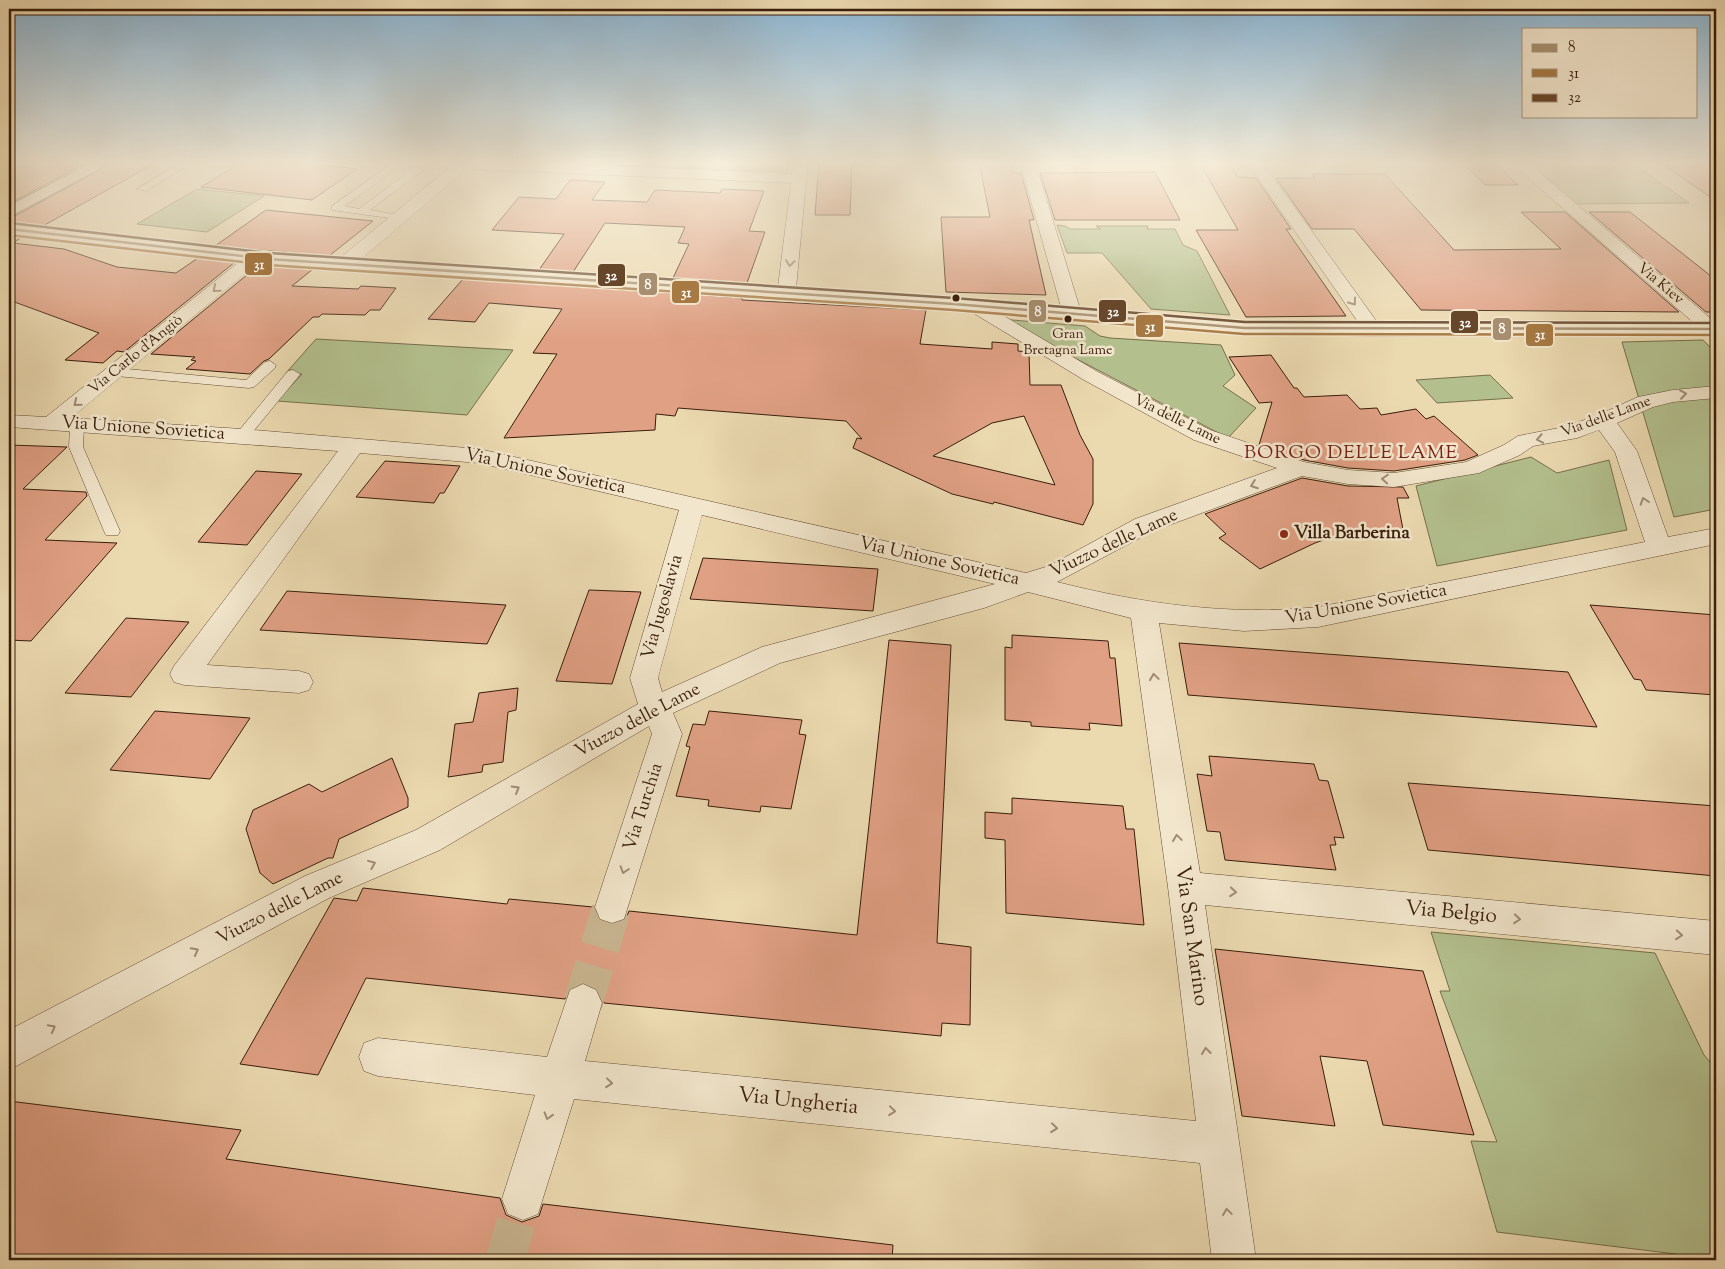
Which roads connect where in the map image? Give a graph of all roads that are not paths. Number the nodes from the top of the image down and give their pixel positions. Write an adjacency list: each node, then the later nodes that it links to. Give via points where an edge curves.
1 (396, 221): 8 (street)
2 (794, 221): 10 (street, one-way to 10)
3 (1044, 221): 12 (street)
4 (1296, 221): 9 (street)
5 (1587, 221): 13 (street, Via Kiev)
6 (9, 229): 7 (street)
7 (254, 258): 8 (street); 17 (street, Via Carlo d'Angiò, one-way to 17)
8 (344, 264): 10 (street)
9 (1332, 273): 14 (street, one-way to 14); 15 (street, via 1350,273)
10 (786, 293): 11 (street)
11 (974, 306): 12 (street); 26 (street, Via delle Lame, via 1091,376 1202,435)
12 (1072, 314): 14 (street, via 1245,328)
13 (1714, 329): 15 (street)
14 (1373, 330): 15 (street)
15 (1400, 330)
16 (270, 365): 17 (lane, via 249,384)
17 (116, 372): 22 (street, Via Carlo d'Angiò, one-way to 22)
18 (294, 374): 24 (lane)
19 (1716, 392): 20 (street, Via delle Lame, one-way to 19, via 1652,400)
20 (1604, 421): 26 (street, Via delle Lame, one-way to 26, via 1526,442 1471,468 1426,477 1394,480 1348,477); 30 (street, one-way to 20, via 1626,451)
21 (10, 422): 22 (street)
22 (52, 424): 23 (street, Via Unione Sovietica)
23 (77, 426): 24 (street, Via Unione Sovietica); 28 (lane, via 76,447)
24 (242, 436): 25 (street, Via Unione Sovietica)
25 (354, 444): 27 (street, Via Unione Sovietica, via 500,459); 33 (street, via 184,674)
26 (1300, 468): 31 (street, Viuzzo delle Lame, one-way to 31, via 1144,525 1058,572)
27 (694, 504): 31 (street, Via Unione Sovietica); 34 (street, Via Jugoslavia, via 645,670 644,688)
28 (112, 532)
29 (1712, 544): 30 (street, Via Unione Sovietica)
30 (1659, 547): 32 (street, Via Unione Sovietica, via 1303,620)
31 (1024, 582): 32 (street, Via Unione Sovietica); 34 (street, Viuzzo delle Lame, via 976,600 772,655)
32 (1144, 613): 35 (street, Via San Marino, one-way to 32)
33 (299, 682)
34 (656, 708): 36 (street, Via Turchia, one-way to 36, via 667,734); 39 (street, Viuzzo delle Lame, one-way to 34, via 317,887 428,840)
35 (1185, 887): 37 (street, Via Belgio, one-way to 37); 42 (street, Via San Marino, one-way to 35)
36 (612, 907)
37 (1716, 938)
38 (583, 1003): 41 (street)
39 (9, 1051)
40 (378, 1057): 41 (street, Via Ungheria)
41 (560, 1078): 42 (street, Via Ungheria, one-way to 42); 43 (street, one-way to 43)
42 (1218, 1144): 44 (street, Via San Marino, one-way to 42)
43 (523, 1199)
44 (1234, 1260)

